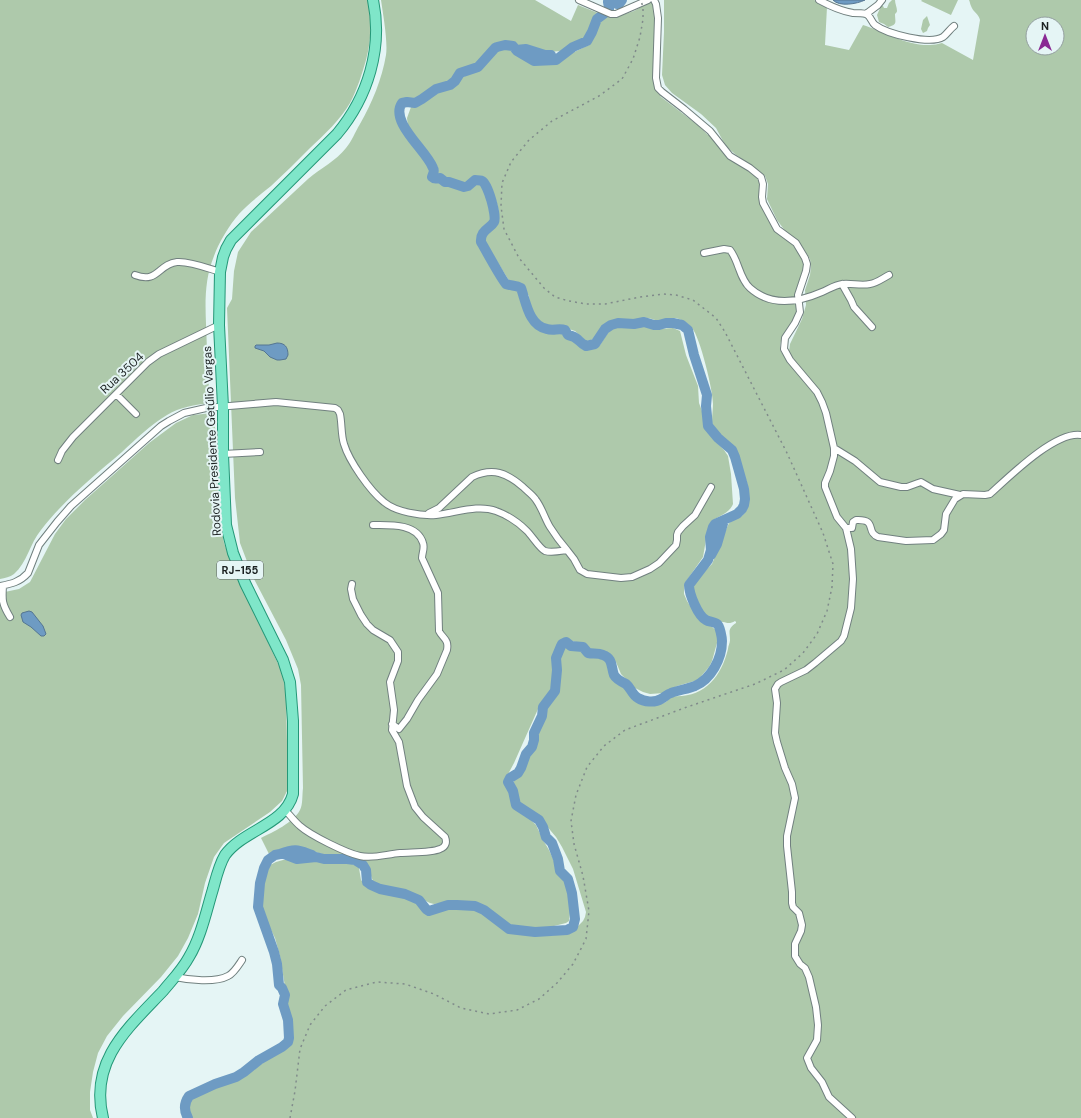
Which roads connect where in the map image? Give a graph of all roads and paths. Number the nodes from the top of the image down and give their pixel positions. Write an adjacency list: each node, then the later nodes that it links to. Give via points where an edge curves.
1 (373, 0): 10 (main road, Rodovia Presidente Getúlio Vargas / RJ-155, via 376,29 374,55 367,81 354,110 329,143 234,236 223,257)
2 (648, 0): 6 (street, via 616,14)
3 (654, 0): 14 (street, via 658,18 658,88 710,131 730,156 760,177 763,184 763,203 777,229 796,243 807,264)
4 (819, 0): 7 (street, via 835,8)
5 (882, 0): 7 (street)
6 (582, 1)
7 (866, 14): 8 (street, via 882,29 919,40 943,37)
8 (954, 26)
9 (704, 253): 14 (street, via 724,248 730,250 749,288 769,299)
10 (220, 272): 11 (street, via 176,262 153,276); 15 (main road, Rodovia Presidente Getúlio Vargas / RJ-155)
11 (135, 275)
12 (889, 275): 13 (street, via 866,285)
13 (842, 284): 14 (street); 16 (street, via 854,307)
14 (799, 299): 21 (street, via 800,312 786,338 784,349 822,402)
15 (219, 325): 17 (street, Rua 3504, via 159,354); 18 (main road, Rodovia Presidente Getúlio Vargas / RJ-155)
16 (872, 327)
17 (116, 394): 19 (street); 24 (street, Rua 3504, via 67,444)
18 (223, 407): 23 (main road, Rodovia Presidente Getúlio Vargas / RJ-155); 27 (street, via 276,402 335,408 340,414 347,452 365,481 384,502 399,509); 32 (street, via 184,413 160,426 71,506 39,545 30,570 24,577 13,584)
19 (136, 414)
20 (1081, 435): 26 (street, via 1063,438 1041,451 990,494)
21 (834, 448): 26 (street, via 855,461 880,482 901,487 921,482 933,489); 29 (street, via 825,487 837,517)
22 (260, 452): 23 (street)
23 (223, 454): 35 (main road, Rodovia Presidente Getúlio Vargas / RJ-155, via 226,525 232,553 283,660 290,682 294,786 292,800)
24 (58, 460)
25 (711, 487): 30 (street, via 695,515 678,532 676,545 659,563 641,574 621,578 587,574 580,570)
26 (960, 495): 29 (street, via 948,509 942,534 933,540 906,541 878,537 872,532 870,522 866,520 854,521 852,528)
27 (424, 515): 30 (street, via 476,509 496,511 526,529 543,550); 30 (street, via 440,508 466,482 479,474 502,473 534,497 551,529)
28 (373, 525): 34 (street, via 406,528 421,537 424,548 422,558 438,594 439,631 448,646 437,674 407,719 399,729)
29 (846, 528): 39 (street, via 851,549 853,579 846,631 841,640 815,663 778,684 775,689 775,733 795,798 787,846 792,903 799,913 802,925 795,944 795,956 809,977 818,1025 817,1040 807,1058 810,1068 822,1082 829,1097)
30 (567, 550)
31 (352, 584): 34 (street, via 354,599 367,624 390,640 398,652 398,661 390,682 394,710)
32 (1, 586): 33 (street, via 2,600)
33 (10, 617)
34 (392, 724): 35 (street, via 415,807 447,840 441,849 372,857 350,853 300,826)
35 (285, 810): 37 (main road, Rodovia Presidente Getúlio Vargas / RJ-155, via 225,855 196,943)
36 (242, 960): 37 (street, via 235,971 227,977 191,980)
37 (175, 977): 38 (main road, Rodovia Presidente Getúlio Vargas / RJ-155, via 127,1030 110,1053 102,1080)
38 (103, 1118)
39 (852, 1118)

